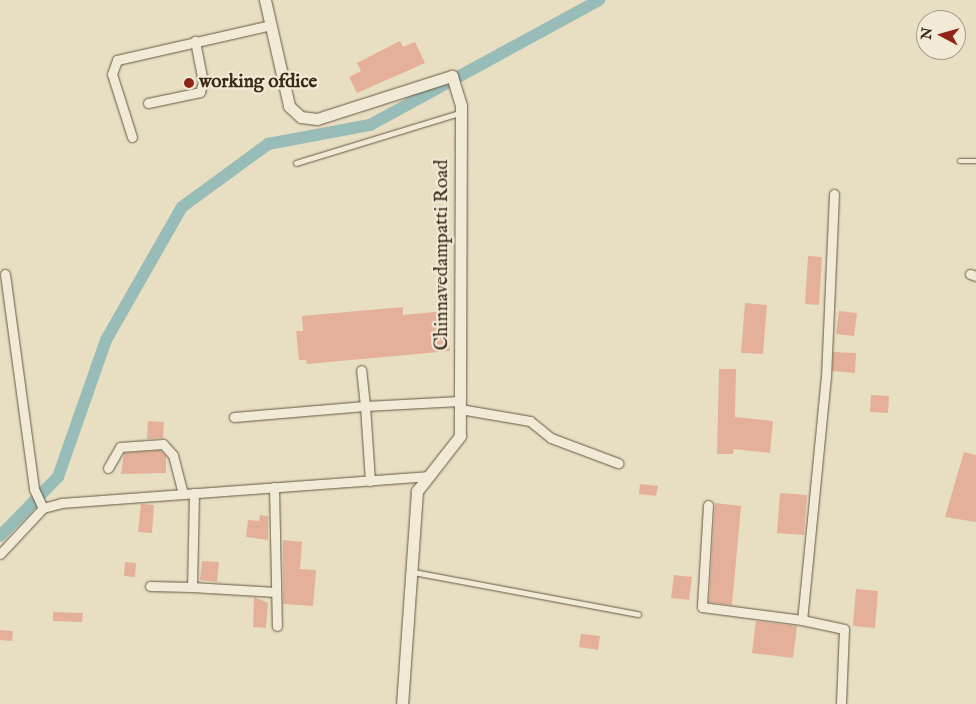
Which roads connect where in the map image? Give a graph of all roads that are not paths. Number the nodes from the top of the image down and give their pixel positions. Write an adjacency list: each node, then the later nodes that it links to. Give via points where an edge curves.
1 (265, 0): 2 (street, Chinnavedampatti Road)
2 (270, 25): 3 (street); 5 (street, Chinnavedampatti Road, via 289,106 301,117 317,119 452,76)
3 (195, 41): 4 (street, via 203,82 200,92); 6 (street, via 117,60 112,74)
4 (148, 103)
5 (461, 109): 9 (lane); 13 (street, Chinnavedampatti Road)
6 (132, 137)
7 (960, 161): 8 (lane)
8 (976, 161)
9 (296, 164)
10 (834, 194): 31 (street, via 826,376)
11 (4, 274): 24 (street, via 34,490)
12 (361, 370): 14 (street)
13 (460, 405): 14 (street); 16 (street, via 530,421 551,438); 18 (street, Chinnavedampatti Road, via 460,436)
14 (365, 406): 15 (street); 19 (street)
15 (234, 417)
16 (618, 463)
17 (108, 468): 21 (street, via 120,447 163,444 173,454)
18 (428, 476): 19 (street); 26 (street, Chinnavedampatti Road, via 417,491)
19 (370, 481): 20 (street)
20 (274, 487): 22 (street); 29 (street)
21 (183, 494): 22 (street); 24 (street)
22 (194, 494): 28 (street)
23 (708, 505): 31 (street, via 702,607)
24 (43, 508): 25 (street)
25 (0, 554)
26 (411, 572): 30 (lane); 33 (street, Chinnavedampatti Road)
27 (150, 586): 28 (street)
28 (192, 587): 29 (street)
29 (276, 592): 32 (street)
30 (638, 614)
31 (802, 620): 34 (street, via 844,629)
32 (277, 626)
33 (402, 704)
34 (841, 704)

